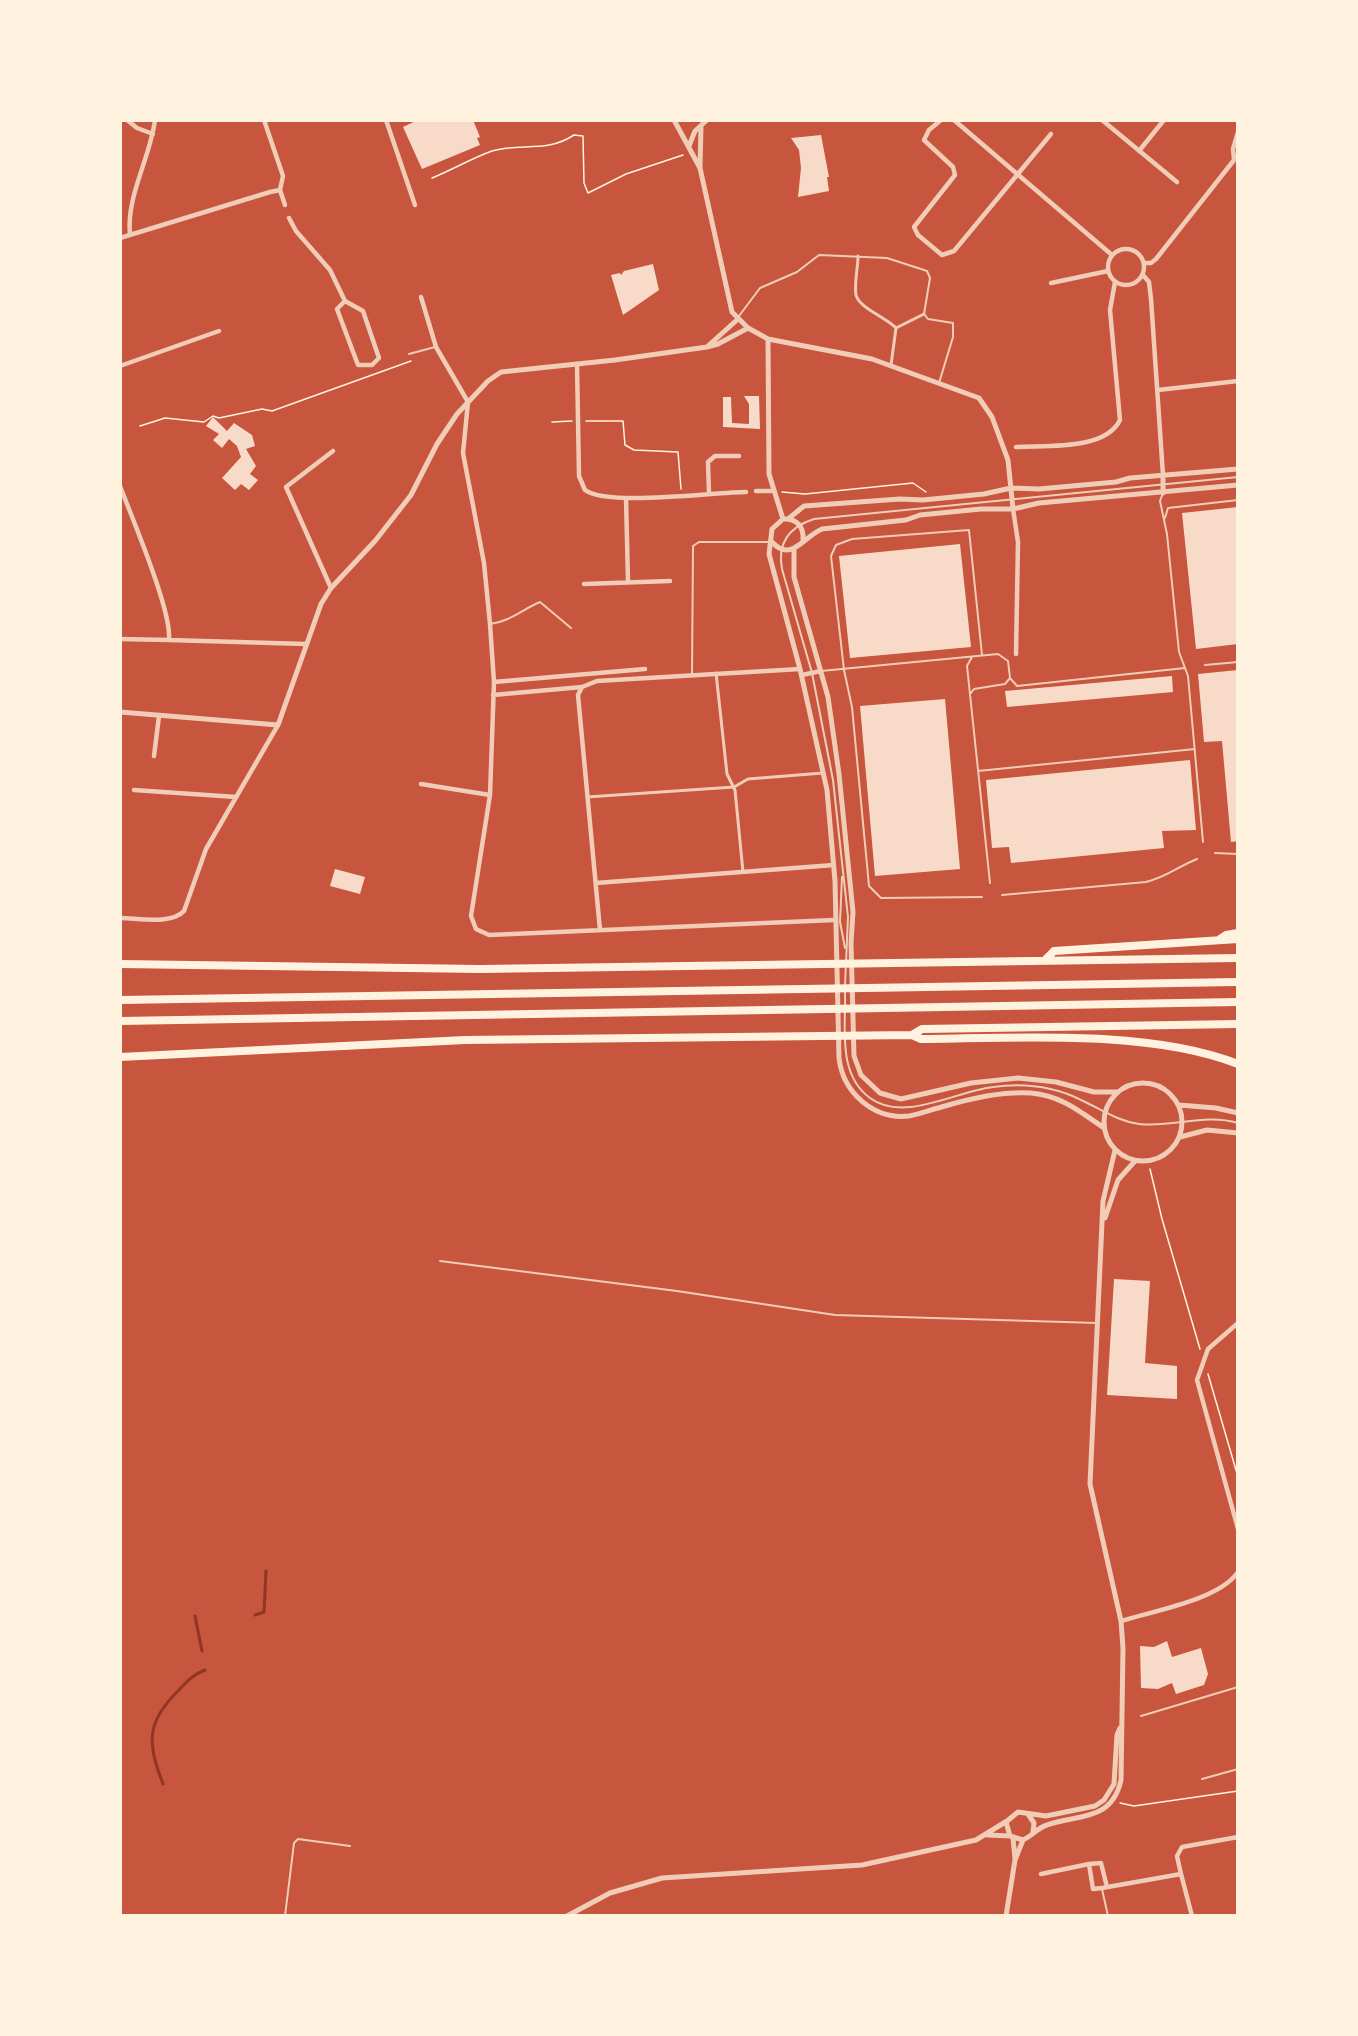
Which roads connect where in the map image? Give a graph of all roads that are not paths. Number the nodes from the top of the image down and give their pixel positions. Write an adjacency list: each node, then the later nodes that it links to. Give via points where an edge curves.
1 (127, 120): 14 (street)
2 (155, 120): 14 (street)
3 (264, 120): 24 (street, via 283,176)
4 (386, 120): 26 (street)
5 (674, 120): 13 (street)
6 (707, 120): 11 (street)
7 (941, 120): 22 (street, via 924,140 953,167 955,175 914,227 936,252 946,254 954,250)
8 (954, 120): 22 (street)
9 (1102, 120): 19 (street)
10 (1164, 120): 19 (street)
11 (701, 126): 16 (street); 17 (street)
12 (1238, 132): 20 (street, via 1233,149)
13 (680, 133): 17 (street); 18 (street)
14 (153, 134): 28 (street, via 128,216)
15 (1051, 134): 22 (street)
16 (700, 136): 17 (street); 21 (street)
17 (691, 137): 18 (street)
18 (688, 148): 21 (street)
19 (1138, 150): 23 (street)
20 (1236, 157): 32 (street, via 1156,259)
21 (700, 168): 40 (street, via 729,306)
22 (1017, 173): 30 (street)
23 (1177, 182)
24 (280, 190): 25 (street); 28 (street)
25 (285, 205)
26 (415, 205)
27 (289, 218): 38 (street, via 330,270)
28 (130, 235): 29 (street)
29 (120, 238)
30 (1112, 255): 32 (street, via 1127,249); 33 (street)
31 (858, 256): 39 (lane, via 887,258 927,271 930,278); 40 (lane, via 819,255 797,272 760,288); 42 (street, via 856,295 861,304 887,318)
32 (1144, 263): 34 (street)
33 (1108, 271): 35 (street); 36 (street)
34 (1143, 275): 35 (street, via 1127,286); 53 (street, via 1149,282)
35 (1115, 282): 55 (street, via 1110,310 1120,420 1116,428 1091,443)
36 (1051, 284)
37 (421, 297): 45 (street)
38 (345, 301): 38 (street, via 363,311 379,358 372,365 358,365 337,309)
39 (924, 314): 42 (street); 52 (lane, via 928,319 953,323)
40 (738, 319): 41 (street); 46 (street)
41 (748, 328): 44 (street); 46 (street)
42 (896, 328): 49 (street)
43 (219, 331): 50 (street)
44 (768, 339): 49 (street, via 873,358); 65 (street, via 770,388 766,400)
45 (436, 347): 47 (lane); 54 (street)
46 (707, 347): 48 (street)
47 (409, 354)
48 (577, 364): 54 (street, via 501,372); 70 (street, via 581,484 590,494)
49 (891, 365): 52 (street)
50 (120, 366)
51 (1238, 381): 53 (street)
52 (939, 383): 64 (street, via 985,404 1008,460)
53 (1158, 390): 59 (street)
54 (468, 402): 84 (street, via 447,427 400,510); 85 (street, via 463,453 484,563)
55 (1016, 447)
56 (333, 451): 84 (street, via 286,487)
57 (739, 456): 67 (street, via 715,456 708,462)
58 (1238, 470): 59 (street)
59 (1163, 476): 61 (street); 64 (street, via 1039,489)
60 (1238, 477): 61 (lane)
61 (1163, 484): 69 (street); 71 (lane)
62 (1238, 485): 69 (street)
63 (120, 486): 88 (street, via 163,607)
64 (1011, 488): 71 (street); 74 (street, via 934,499 804,506)
65 (772, 490): 66 (street); 74 (street)
66 (756, 491)
67 (709, 492): 68 (street); 70 (street, via 682,497)
68 (746, 492)
69 (1163, 493): 73 (street, via 1039,503); 75 (lane, via 1160,501)
70 (626, 498): 82 (street)
71 (1012, 499): 73 (street); 76 (lane, via 814,519)
72 (1238, 500): 75 (lane, via 1168,508)
73 (1013, 509): 77 (street, via 981,509 822,529); 90 (street, via 1018,542)
74 (785, 519): 76 (street); 78 (street, via 772,529)
75 (1164, 521): 95 (lane, via 1179,652)
76 (800, 525): 77 (street); 79 (lane, via 785,536)
77 (803, 540): 80 (street)
78 (772, 542): 79 (street); 99 (street, via 769,554); 102 (lane, via 699,542 693,546)
79 (781, 550): 80 (street); 100 (lane, via 782,569)
80 (794, 550): 98 (street, via 794,577)
81 (670, 581): 82 (street)
82 (628, 582): 83 (street)
83 (584, 584)
84 (332, 588): 89 (street, via 321,604)
85 (490, 624): 86 (lane, via 504,623 540,602); 104 (street)
86 (571, 628)
87 (120, 638): 88 (street)
88 (169, 640): 89 (street)
89 (306, 644): 110 (street)
90 (1016, 654)
91 (982, 655): 92 (lane); 97 (lane, via 969,530 852,539 836,545 831,556); 103 (lane, via 1004,656)
92 (973, 656): 97 (lane); 106 (lane, via 967,666)
93 (1238, 662): 94 (lane)
94 (1205, 665)
95 (1185, 668): 103 (lane, via 1017,686); 111 (lane)
96 (645, 669): 104 (street)
97 (844, 669): 98 (lane); 131 (lane, via 852,707 869,886 881,898)
98 (821, 671): 100 (street); 150 (street, via 842,795 853,912 854,1056 861,1075 874,1089 901,1099 971,1083 1018,1078 1094,1092)
99 (801, 672): 100 (street); 101 (street, via 786,669); 114 (street)
100 (812, 673): 127 (lane, via 833,780)
101 (716, 674): 102 (street); 116 (street, via 727,774)
102 (692, 675): 105 (street, via 597,681)
103 (1010, 678): 106 (lane, via 1005,684 974,689)
104 (494, 682): 107 (street)
105 (582, 687): 107 (street); 120 (street, via 578,695)
106 (971, 693): 113 (lane)
107 (493, 695): 118 (street)
108 (120, 712): 109 (street)
109 (159, 716): 110 (street); 112 (street)
110 (278, 725): 119 (street)
111 (1196, 749): 113 (lane); 121 (lane)
112 (154, 756)
113 (978, 771): 129 (lane)
114 (824, 772): 116 (street, via 748,779); 125 (street)
115 (421, 784): 118 (street)
116 (734, 787): 120 (street); 126 (street)
117 (134, 790): 119 (street)
118 (490, 795): 134 (street, via 471,916 476,929 489,935)
119 (236, 797): 132 (street, via 206,849 179,917)
120 (587, 797): 128 (street)
121 (1203, 842)
122 (1215, 853): 123 (lane)
123 (1238, 854)
124 (1197, 860): 130 (lane, via 1163,878 1146,882)
125 (834, 865): 126 (street); 133 (street)
126 (742, 872): 128 (street)
127 (842, 877): 138 (lane, via 840,922); 138 (lane, via 848,917)
128 (596, 883): 134 (street)
129 (990, 883)
130 (1002, 895)
131 (982, 897)
132 (120, 918)
133 (834, 920): 134 (street); 156 (street, via 839,1059 847,1086 860,1100 881,1113 910,1116 992,1095 1028,1093 1064,1101)
134 (600, 930)
135 (1238, 933): 137 (highway)
136 (1238, 939): 137 (highway)
137 (1219, 940): 140 (highway, via 1054,951)
138 (844, 948): 152 (lane, via 846,1058 858,1087 871,1098 890,1106 906,1107 984,1088 1024,1085 1069,1094)
139 (1238, 958): 140 (highway)
140 (1046, 959): 141 (highway, via 480,969)
141 (120, 964)
142 (1238, 982): 143 (highway)
143 (120, 1000)
144 (1238, 1002): 145 (highway)
145 (120, 1021)
146 (1238, 1024): 147 (highway, via 922,1029)
147 (912, 1035): 148 (highway, via 465,1040); 149 (highway, via 921,1039 1156,1044)
148 (120, 1057)
149 (1238, 1064)
150 (1118, 1092): 151 (street, via 1147,1083 1166,1090); 152 (street)
151 (1179, 1105): 153 (street); 154 (street)
152 (1105, 1113): 154 (lane, via 1138,1124); 156 (street)
153 (1238, 1113)
154 (1183, 1120): 155 (lane, via 1211,1118); 158 (street)
155 (1238, 1123)
156 (1104, 1128): 159 (street)
157 (1238, 1133): 158 (street, via 1207,1130)
158 (1180, 1137): 160 (street, via 1158,1159)
159 (1115, 1150): 160 (street); 161 (street, via 1103,1201)
160 (1135, 1161): 161 (street, via 1118,1180)
161 (1103, 1226): 163 (street)
162 (440, 1261): 163 (lane, via 835,1315)
163 (1097, 1323): 167 (street, via 1090,1484)
164 (1238, 1323): 165 (street, via 1210,1346 1197,1380)
165 (1238, 1529)
166 (1238, 1572): 167 (street, via 1214,1592)
167 (1120, 1621): 170 (street, via 1124,1648)
168 (1238, 1687): 169 (lane)
169 (1141, 1716)
170 (1120, 1728): 173 (street, via 1114,1784 1108,1796 1095,1806 1046,1816); 175 (street, via 1121,1780 1113,1802 1098,1813 1048,1824)
171 (1238, 1768): 172 (lane)
172 (1202, 1779)
173 (1028, 1814): 174 (street, via 1018,1812); 175 (street, via 1034,1822)
174 (1007, 1820): 176 (street); 177 (street)
175 (1033, 1833): 179 (street)
176 (988, 1835): 177 (street); 187 (street, via 862,1865 662,1878 610,1893)
177 (1012, 1837): 179 (street); 181 (street)
178 (1238, 1837): 184 (street, via 1182,1847 1177,1856)
179 (1023, 1840): 181 (street)
180 (350, 1846): 186 (lane, via 298,1839 294,1843)
181 (1015, 1860): 188 (street)
182 (1089, 1864): 183 (street); 185 (street, via 1093,1889); 185 (street, via 1101,1863)
183 (1041, 1874)
184 (1181, 1874): 185 (street); 190 (street)
185 (1105, 1888): 189 (lane)
186 (285, 1916)
187 (567, 1916)
188 (1006, 1916)
189 (1108, 1916)
190 (1192, 1916)

